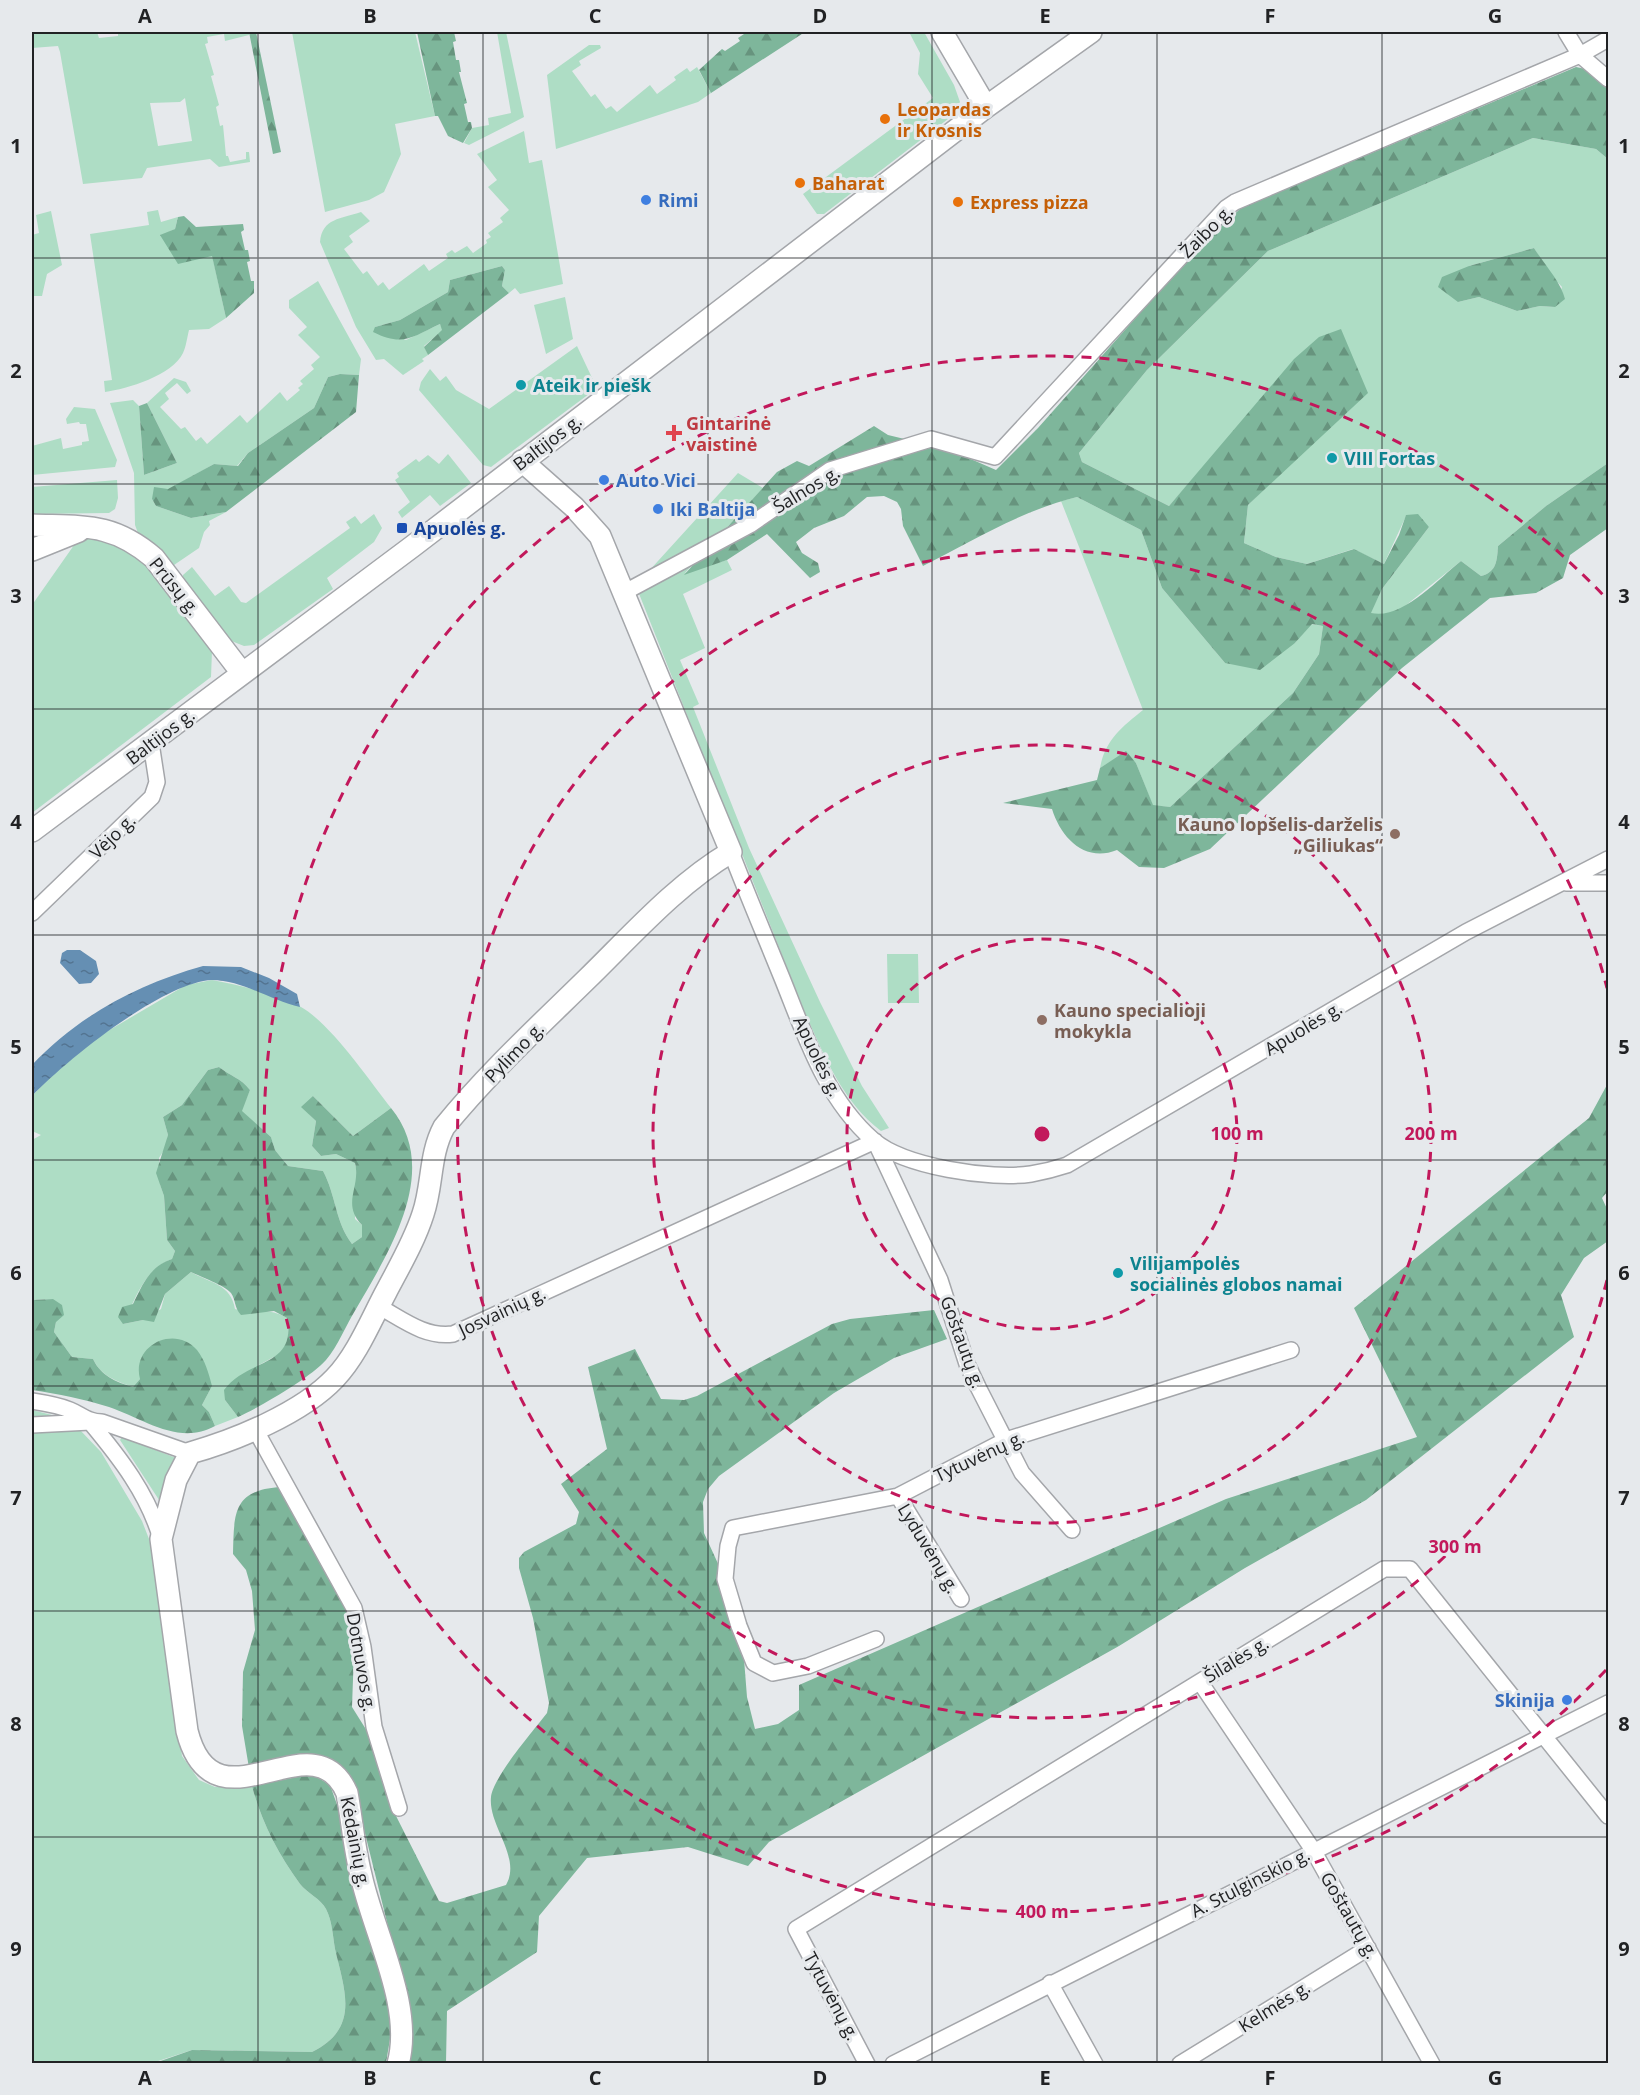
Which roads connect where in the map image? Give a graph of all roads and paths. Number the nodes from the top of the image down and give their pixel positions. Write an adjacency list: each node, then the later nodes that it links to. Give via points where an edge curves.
1 (942, 32): 7 (main road)
2 (1091, 32): 7 (main road, Baltijos g.)
3 (1566, 32): 5 (street)
4 (1608, 39): 5 (street, Žaibo g.)
5 (1580, 55): 6 (street); 8 (street, Žaibo g., via 1235,202 994,457)
6 (1608, 79)
7 (986, 107): 9 (main road, Baltijos g.)
8 (930, 439): 13 (street, Šalnos g., via 830,470 750,525)
9 (522, 461): 13 (main road, Apuolės g., via 591,524 610,555); 14 (main road, Baltijos g.)
10 (32, 525): 11 (main road, Prūsų g.)
11 (88, 527): 12 (main road); 14 (main road, Prūsų g., via 121,534 153,558)
12 (32, 550)
13 (625, 592): 17 (main road, Apuolės g.)
14 (242, 673): 15 (main road, Baltijos g.)
15 (151, 743): 16 (main road, Baltijos g.); 21 (street, Vėjo g., via 157,782 152,797)
16 (32, 831)
17 (731, 852): 22 (street, Apuolės g., via 821,1071 847,1112); 23 (main road, Pylimo g., via 693,879 620,946 444,1126 434,1149 423,1216)
18 (1608, 859): 20 (street, Apuolės g.)
19 (1608, 883): 20 (street)
20 (1563, 884): 22 (street, Apuolės g., via 1466,932 1067,1165 1030,1174 971,1172 936,1167)
21 (32, 913)
22 (875, 1141): 23 (street, Josvainių g., via 453,1334 425,1332); 29 (street, Goštautų g., via 940,1280 967,1364)
23 (378, 1306): 28 (main road, via 334,1379 295,1408)
24 (1291, 1350): 29 (street, Tytuvėnų g.)
25 (32, 1401): 26 (street, via 72,1411)
26 (90, 1422): 27 (street); 30 (street, via 102,1422); 33 (street, via 149,1505)
27 (32, 1425)
28 (255, 1429): 30 (main road); 39 (street, Dotnuvos g., via 354,1608 374,1727)
29 (1006, 1440): 31 (street, Tytuvėnų g.); 32 (street, Goštautų g., via 1022,1473)
30 (190, 1453): 33 (main road, via 170,1499)
31 (898, 1496): 34 (street, Lyduvėnų g.); 35 (street, Tytuvėnų g., via 733,1528 728,1546 725,1579 754,1663 773,1673)
32 (1072, 1530)
33 (161, 1539): 45 (main road, Kėdainių g., via 187,1731 197,1760 222,1777 245,1778 310,1764 323,1766 342,1782 350,1804 361,1877 399,2004 402,2027)
34 (961, 1599)
35 (876, 1639)
36 (1200, 1682): 38 (street, Šilalės g., via 1384,1569 1410,1569); 41 (street, Goštautų g.); 42 (street, Šilalės g.)
37 (1608, 1704): 38 (street, A. Stulginskio g.)
38 (1545, 1736): 40 (street, Šilalės g.); 41 (street, A. Stulginskio g.)
39 (399, 1808)
40 (1608, 1816)
41 (1313, 1850): 43 (street, Goštautų g.); 44 (street, A. Stulginskio g.)
42 (796, 1929): 46 (street, Tytuvėnų g.)
43 (1368, 1948): 49 (street, Kelmės g.); 50 (street, Goštautų g.)
44 (1050, 1983): 47 (street, A. Stulginskio g.); 48 (street)
45 (398, 2064)
46 (867, 2064)
47 (893, 2064)
48 (1095, 2064)
49 (1180, 2064)
50 (1432, 2064)

